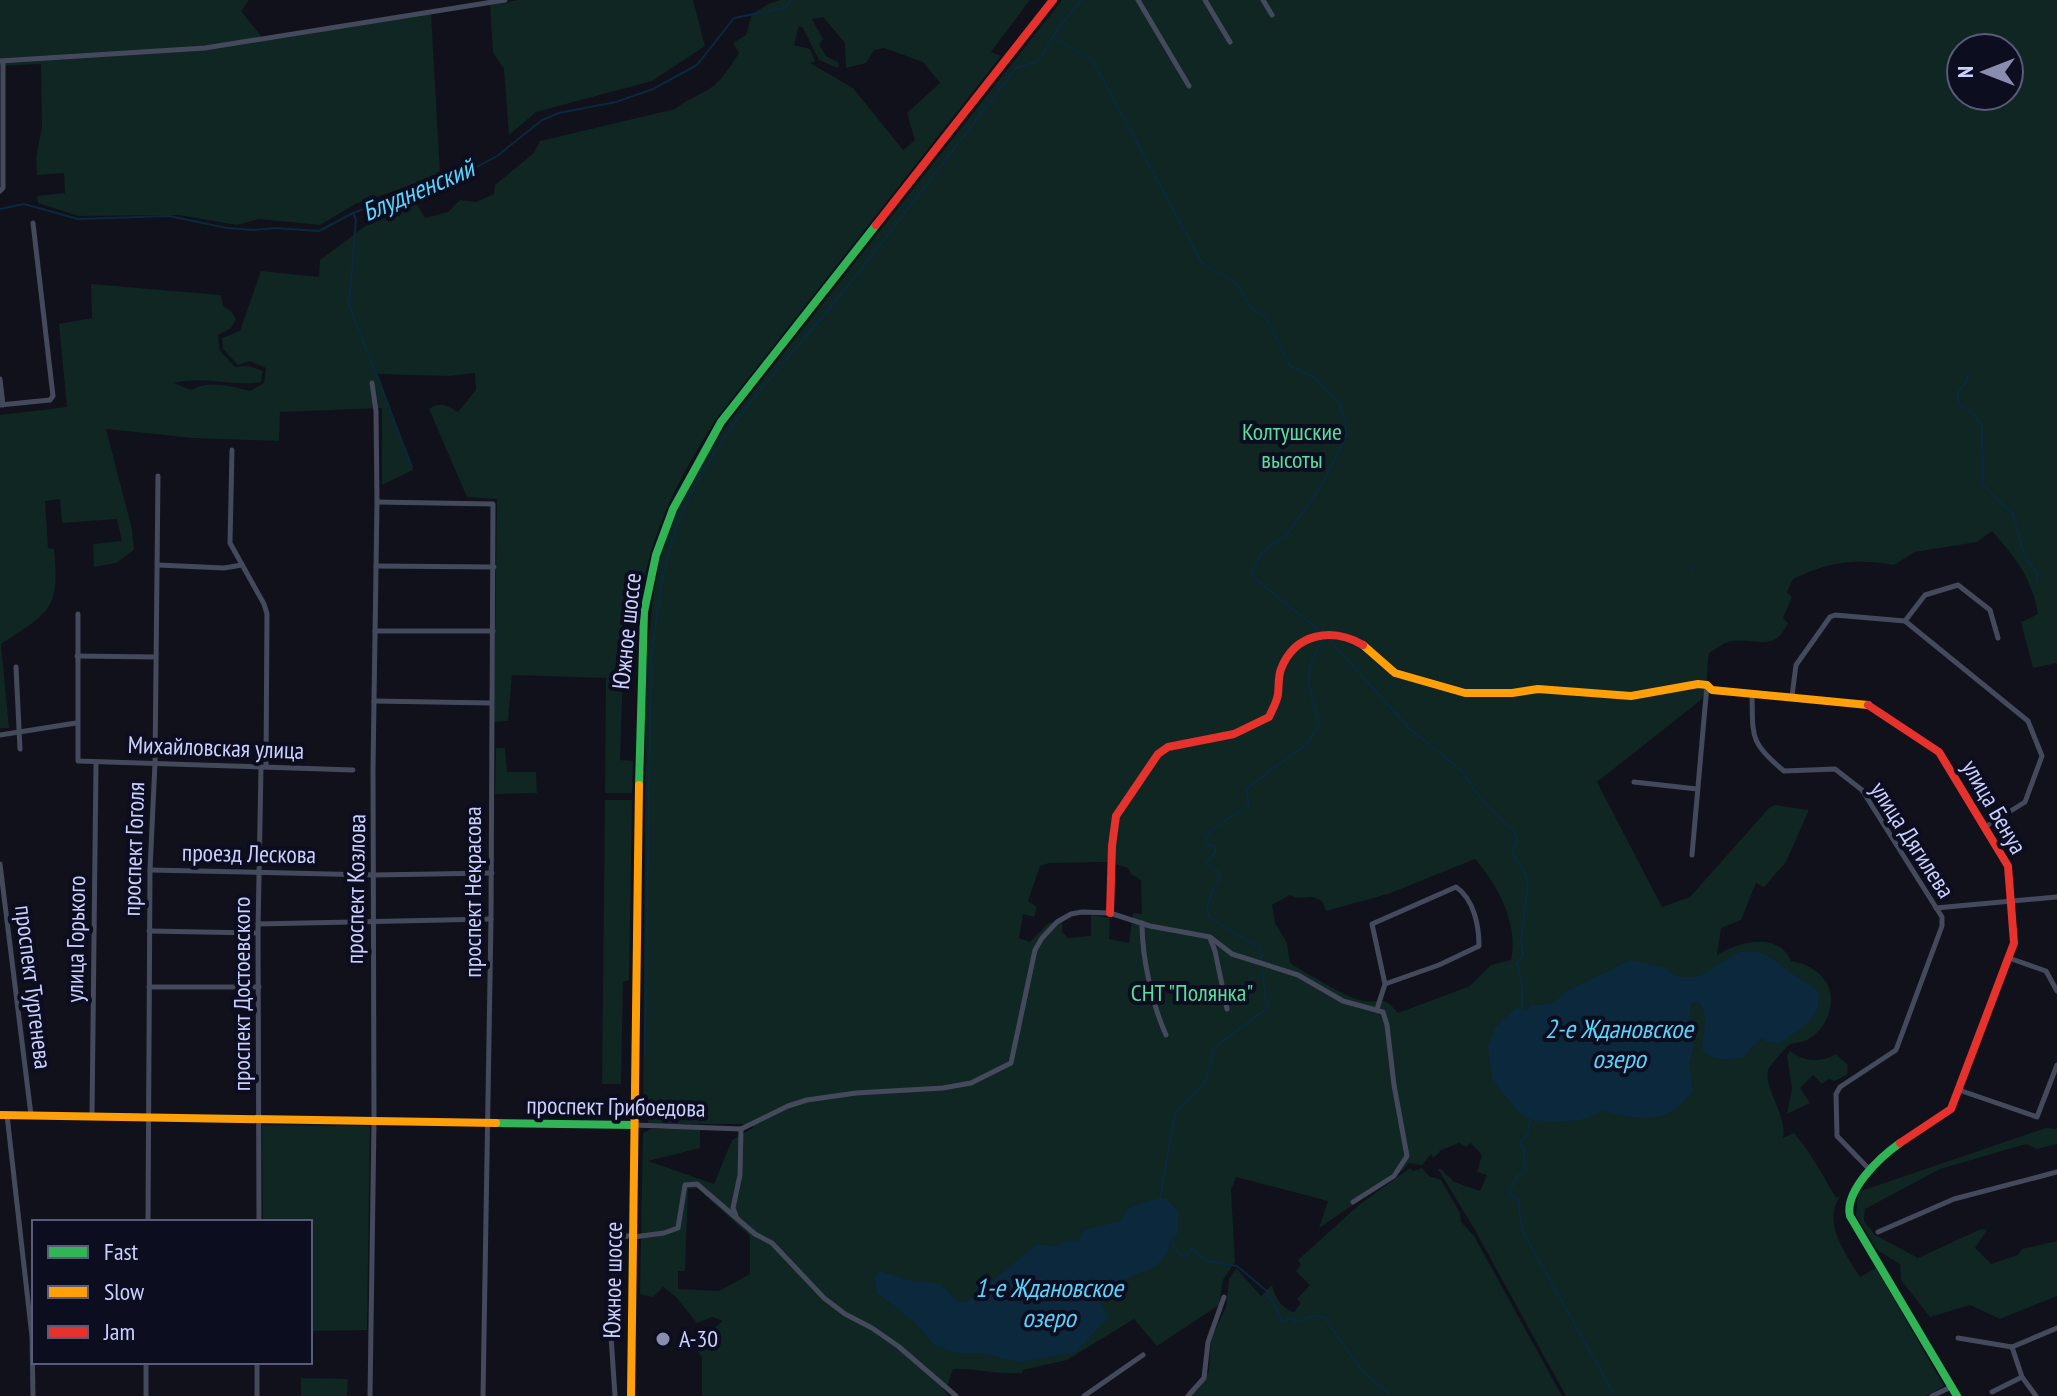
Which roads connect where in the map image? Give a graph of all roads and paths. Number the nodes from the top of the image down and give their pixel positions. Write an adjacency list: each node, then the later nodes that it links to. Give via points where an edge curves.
1 (505, 0): 8 (street, via 205,48)
2 (1053, 0): 80 (street, Южное шоссе, via 721,422 670,513 649,581 641,666)
3 (1138, 0): 9 (street)
4 (1205, 0): 7 (street)
5 (1263, 0): 6 (street)
6 (1272, 15)
7 (1230, 42)
8 (1, 61): 10 (street)
9 (1189, 86)
10 (0, 191)
11 (33, 223): 14 (street, via 53,396)
12 (0, 379): 14 (street)
13 (372, 383): 17 (street, проспект Козлова)
14 (2, 405)
15 (232, 450): 19 (street, проспект Достоевского, via 230,543)
16 (158, 476): 18 (street, проспект Гоголя)
17 (377, 502): 20 (street, проспект Козлова); 21 (street, проспект Некрасова, via 493,504)
18 (158, 565): 19 (street); 28 (street, проспект Гоголя)
19 (242, 565): 41 (street, проспект Достоевского, via 267,614)
20 (376, 566): 21 (street); 24 (street, проспект Козлова)
21 (494, 567): 25 (street, проспект Некрасова)
22 (78, 614): 27 (street)
23 (1905, 621): 26 (street, via 1925,595 1958,585 1990,610); 32 (street, via 1830,617 1796,665); 45 (street, via 2028,721 2042,756 2025,802)
24 (375, 631): 25 (street); 33 (street, проспект Козлова)
25 (493, 631): 34 (street, проспект Некрасова)
26 (1998, 638)
27 (77, 656): 28 (street); 35 (street)
28 (155, 657): 40 (street, проспект Гоголя)
29 (16, 667): 36 (street)
30 (1709, 688): 31 (street, улица Бенуа); 44 (street); 55 (street, улица Бенуа, via 1698,684 1631,696 1538,689 1465,693 1395,673 1351,638 1332,633 1309,638 1290,650 1283,663 1269,717 1234,734 1168,747 1158,754 1116,816)
31 (1752, 694): 32 (street, улица Бенуа); 54 (street, улица Дягилева, via 1756,743 1784,771 1835,769 1862,790)
32 (1792, 696): 45 (street, улица Бенуа, via 1865,703 1934,746)
33 (374, 701): 34 (street); 51 (street, проспект Козлова)
34 (491, 703): 50 (street, проспект Некрасова)
35 (76, 723): 36 (street); 39 (street, Михайловская улица, via 78,761)
36 (18, 734): 37 (street); 38 (street)
37 (0, 735)
38 (20, 749)
39 (96, 763): 40 (street, Михайловская улица); 75 (street, улица Горького)
40 (155, 763): 41 (street, Михайловская улица); 48 (street, проспект Гоголя)
41 (264, 766): 42 (street, Михайловская улица); 49 (street, проспект Достоевского)
42 (353, 770)
43 (1634, 782): 44 (street)
44 (1697, 789): 46 (street)
45 (1985, 827): 53 (street, улица Бенуа, via 2008,866)
46 (1692, 855)
47 (0, 864): 74 (street, проспект Тургенева)
48 (150, 870): 49 (street, проезд Лескова); 60 (street, проспект Гоголя)
49 (260, 873): 51 (street, проезд Лескова); 59 (street, проспект Достоевского)
50 (492, 873): 51 (street, проезд Лескова); 56 (street, проспект Некрасова)
51 (374, 875): 57 (street, проспект Козлова)
52 (2057, 897): 53 (street)
53 (2010, 901): 54 (street); 63 (street, улица Бенуа, via 2014,943)
54 (1936, 908): 82 (street, улица Дягилева, via 1942,926 1896,1050 1836,1094 1837,1136)
55 (1110, 913): 58 (street, проспект Грибоедова); 81 (street, проспект Грибоедова, via 1071,914 1042,938 1032,960 1011,1063 971,1083 807,1100)
56 (491, 919): 57 (street); 79 (street, проспект Некрасова)
57 (373, 921): 59 (street); 78 (street, проспект Козлова)
58 (1142, 923): 62 (street, проспект Грибоедова); 70 (street, via 1154,1005)
59 (258, 924): 61 (street, проспект Достоевского)
60 (149, 931): 61 (street); 65 (street, проспект Гоголя)
61 (258, 933): 66 (street, проспект Достоевского)
62 (1210, 937): 68 (street); 69 (street, проспект Грибоедова, via 1232,954 1298,975 1343,1001)
63 (2008, 958): 67 (street, via 2046,971); 72 (street, улица Бенуа)
64 (1385, 984): 64 (street, via 1476,950 1474,912 1460,888 1372,924); 69 (street)
65 (149, 987): 66 (street); 76 (street, проспект Гоголя)
66 (259, 987): 77 (street, проспект Достоевского)
67 (2057, 991)
68 (1227, 1009)
69 (1377, 1009): 84 (street, via 1387,1025 1407,1156 1394,1176)
70 (1166, 1035)
71 (2057, 1065): 72 (street, via 2037,1117)
72 (1959, 1090): 82 (street, улица Бенуа, via 1947,1114 1889,1151)
73 (3, 1115): 74 (street, проспект Грибоедова); 92 (street)
74 (31, 1115): 75 (street, проспект Грибоедова)
75 (92, 1116): 76 (street, проспект Грибоедова)
76 (149, 1117): 77 (street, проспект Грибоедова); 86 (street, проспект Гоголя)
77 (260, 1120): 78 (street, проспект Грибоедова); 87 (street, проспект Достоевского)
78 (374, 1122): 79 (street, проспект Грибоедова); 106 (street, проспект Козлова)
79 (487, 1124): 80 (street, проспект Грибоедова); 107 (street, проспект Некрасова)
80 (634, 1125): 81 (street, проспект Грибоедова); 89 (street, Южное шоссе)
81 (741, 1129): 85 (street)
82 (1870, 1170): 100 (street, улица Бенуа, via 1850,1199 1850,1216)
83 (2057, 1172): 88 (street, via 1954,1199)
84 (1353, 1202)
85 (736, 1217): 89 (street, via 697,1184 685,1185 678,1228); 102 (street, via 779,1249 824,1298 898,1346)
86 (148, 1220)
87 (259, 1220)
88 (1878, 1232)
89 (634, 1236): 108 (street, via 615,1243); 109 (street, Южное шоссе)
90 (1224, 1297): 111 (street, via 1208,1342 1204,1378)
91 (2057, 1328): 94 (street)
92 (32, 1337)
93 (1958, 1338): 94 (street)
94 (2012, 1347): 99 (street)
95 (1143, 1355): 110 (street)
96 (32, 1364): 103 (street)
97 (146, 1364): 104 (street)
98 (257, 1364): 105 (street)
99 (2022, 1377): 101 (street); 114 (street)
100 (1951, 1387): 112 (street); 113 (street, улица Бенуа)
101 (1992, 1392)
102 (952, 1395)
103 (33, 1396)
104 (146, 1396)
105 (257, 1396)
106 (370, 1396)
107 (483, 1396)
108 (615, 1396)
109 (631, 1396)
110 (1084, 1396)
111 (1188, 1396)
112 (1932, 1396)
113 (1957, 1396)
114 (2036, 1396)

